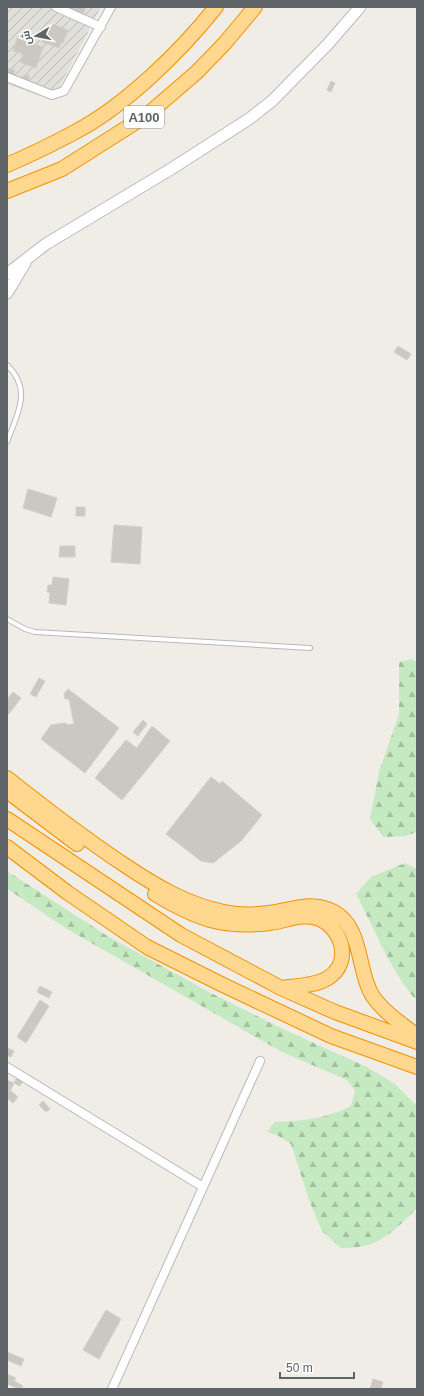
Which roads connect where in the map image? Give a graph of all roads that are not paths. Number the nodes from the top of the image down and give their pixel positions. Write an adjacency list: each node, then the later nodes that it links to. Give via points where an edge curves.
1 (56, 7): 6 (street)
2 (112, 7): 6 (street)
3 (216, 7): 8 (highway, A100 / A100, via 152,75 125,98 76,132)
4 (255, 7): 9 (highway, A100, via 225,43 174,93 147,115)
5 (360, 7): 12 (main road, via 272,101 249,119 46,244)
6 (101, 28): 7 (street, via 64,91 52,95)
7 (7, 77)
8 (7, 165)
9 (62, 169): 10 (highway, A100); 11 (highway, A100)
10 (7, 191)
11 (7, 196)
12 (28, 258): 13 (main road); 14 (main road)
13 (7, 274)
14 (7, 293)
15 (7, 365): 16 (lane, via 20,382 22,393)
16 (7, 442)
17 (7, 620): 18 (lane, via 35,632)
18 (310, 648)
19 (7, 778): 26 (highway, via 118,861 185,900 235,914 268,913 305,906 320,907 335,913 350,929 372,995 394,1018)
20 (7, 791): 25 (highway, via 88,851 183,911 223,924 255,925 309,916 332,927 339,936 342,946 342,956 336,971 324,981)
21 (7, 819): 25 (highway, via 181,935)
22 (7, 847): 24 (highway)
23 (7, 859): 24 (highway)
24 (68, 893): 30 (highway, via 147,947 223,985 331,1036)
25 (281, 988): 27 (highway, via 342,1015)
26 (417, 1036)
27 (417, 1042)
28 (260, 1061): 31 (street)
29 (7, 1067): 31 (street)
30 (417, 1067)
31 (203, 1187): 32 (street)
32 (112, 1389)

